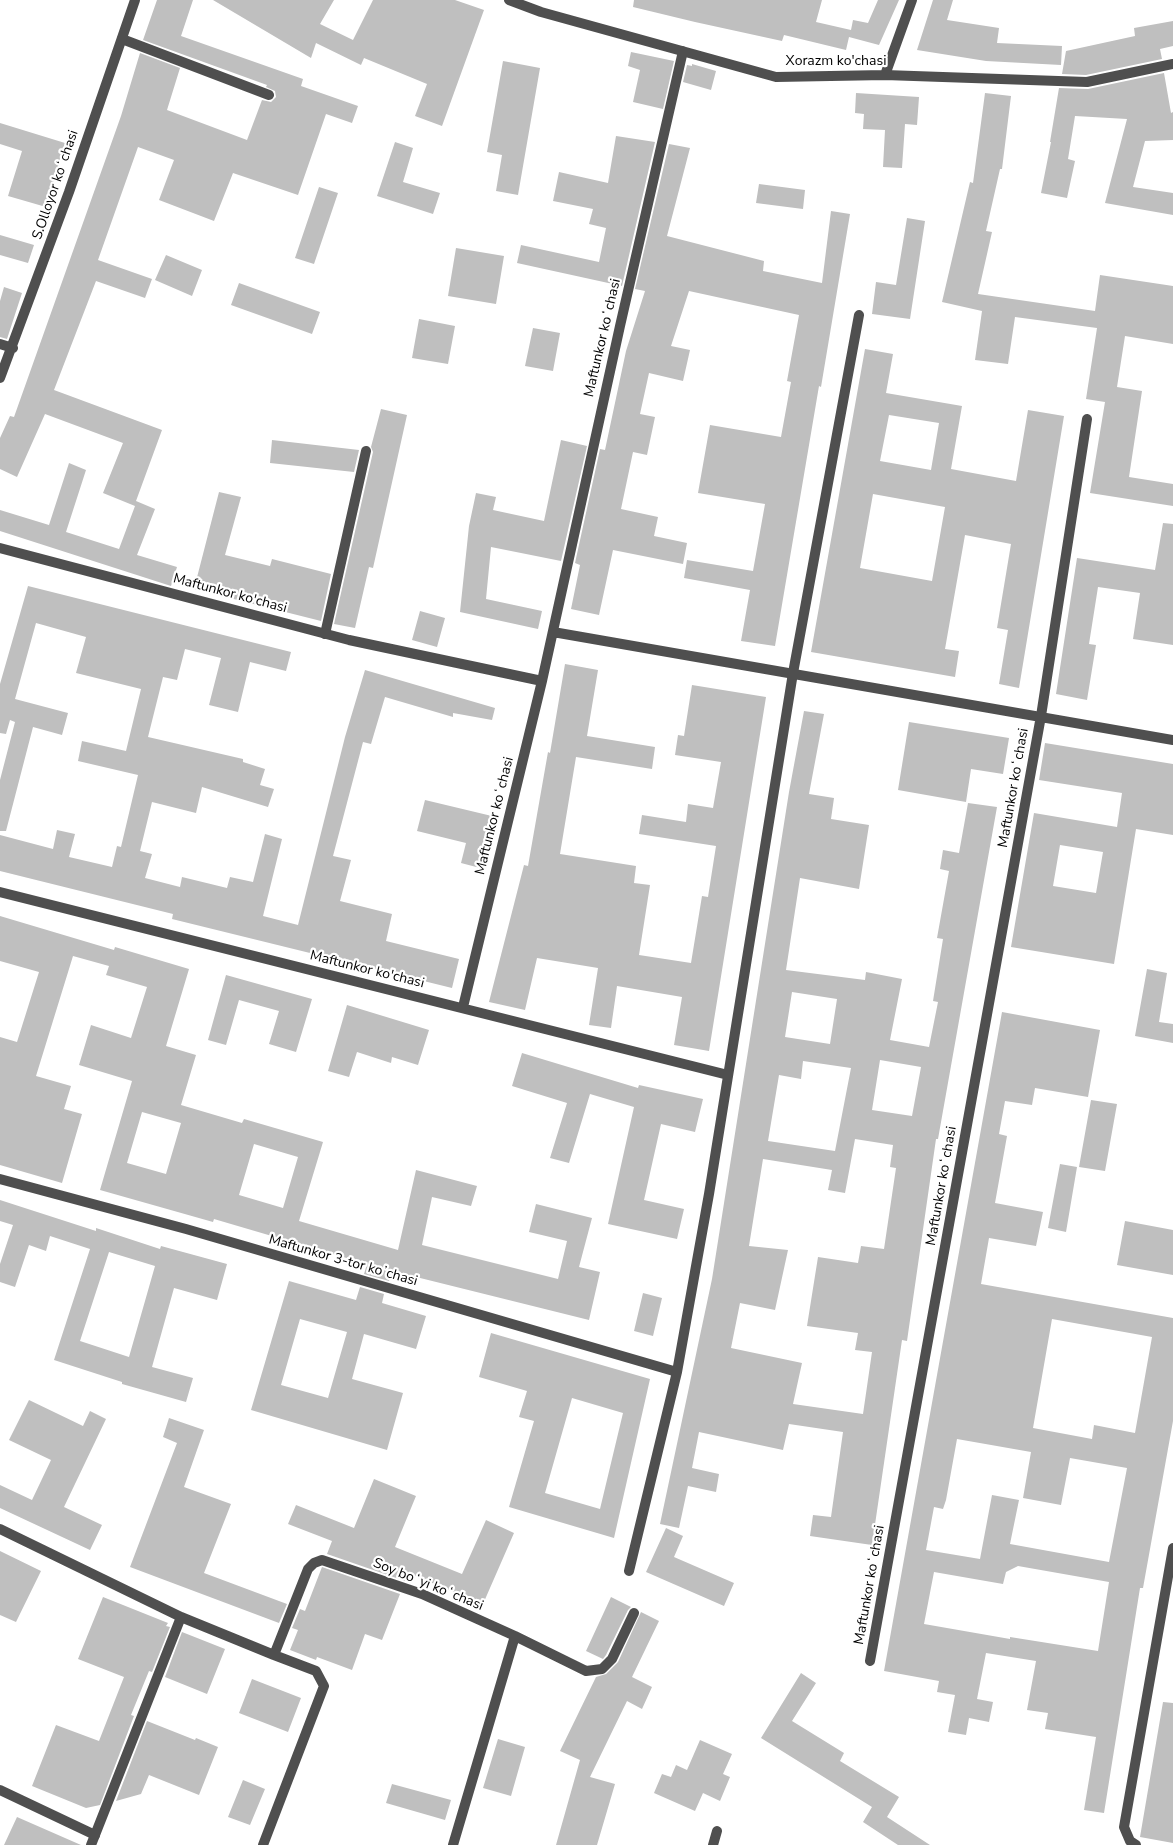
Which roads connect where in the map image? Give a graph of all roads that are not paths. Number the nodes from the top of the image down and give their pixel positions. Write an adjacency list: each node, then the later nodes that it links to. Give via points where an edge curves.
1 (135, 0): 4 (street, S.Olloyor koʻchasi)
2 (509, 0): 5 (street, Xorazm ko'chasi)
3 (912, 0): 7 (street)
4 (122, 38): 8 (street); 11 (street, S.Olloyor koʻchasi)
5 (683, 51): 7 (street, Xorazm ko'chasi, via 776,77); 16 (street, Maftunkor koʻchasi)
6 (1173, 64): 7 (street, Xorazm ko'chasi, via 1087,82)
7 (885, 76)
8 (269, 95)
9 (859, 316): 18 (street)
10 (0, 344): 11 (street)
11 (13, 348): 12 (street, S.Olloyor koʻchasi)
12 (0, 378)
13 (1087, 420): 20 (street, Maftunkor koʻchasi)
14 (366, 451): 17 (street)
15 (0, 548): 17 (street, Maftunkor ko'chasi)
16 (553, 632): 18 (street, Maftunkor koʻchasi); 19 (street, Maftunkor koʻchasi)
17 (325, 634): 19 (street, Maftunkor ko'chasi)
18 (793, 673): 20 (street, Maftunkor koʻchasi); 24 (street)
19 (542, 681): 23 (street, Maftunkor koʻchasi)
20 (1041, 716): 21 (street, Maftunkor koʻchasi); 34 (street, Maftunkor koʻchasi)
21 (1173, 740)
22 (0, 892): 23 (street, Maftunkor ko'chasi)
23 (463, 1007): 24 (street, Maftunkor ko'chasi)
24 (728, 1075): 26 (street)
25 (0, 1179): 26 (street, Maftunkor 3-tor koʼchasi, via 186,1229)
26 (677, 1372): 29 (street)
27 (0, 1529): 31 (street)
28 (1173, 1548): 42 (street, via 1124,1827 1130,1841)
29 (629, 1571)
30 (634, 1613): 32 (street, via 612,1659 602,1669 586,1672)
31 (181, 1617): 33 (street); 37 (street)
32 (515, 1636): 33 (street, Soy boʻyi koʻchasi, via 422,1594 322,1560 308,1569); 40 (street)
33 (274, 1656): 39 (street, via 316,1671 324,1686)
34 (870, 1661)
35 (0, 1790): 37 (street)
36 (717, 1831): 41 (street)
37 (96, 1834): 38 (street)
38 (91, 1845)
39 (262, 1845)
40 (453, 1845)
41 (713, 1845)
42 (1136, 1845)

